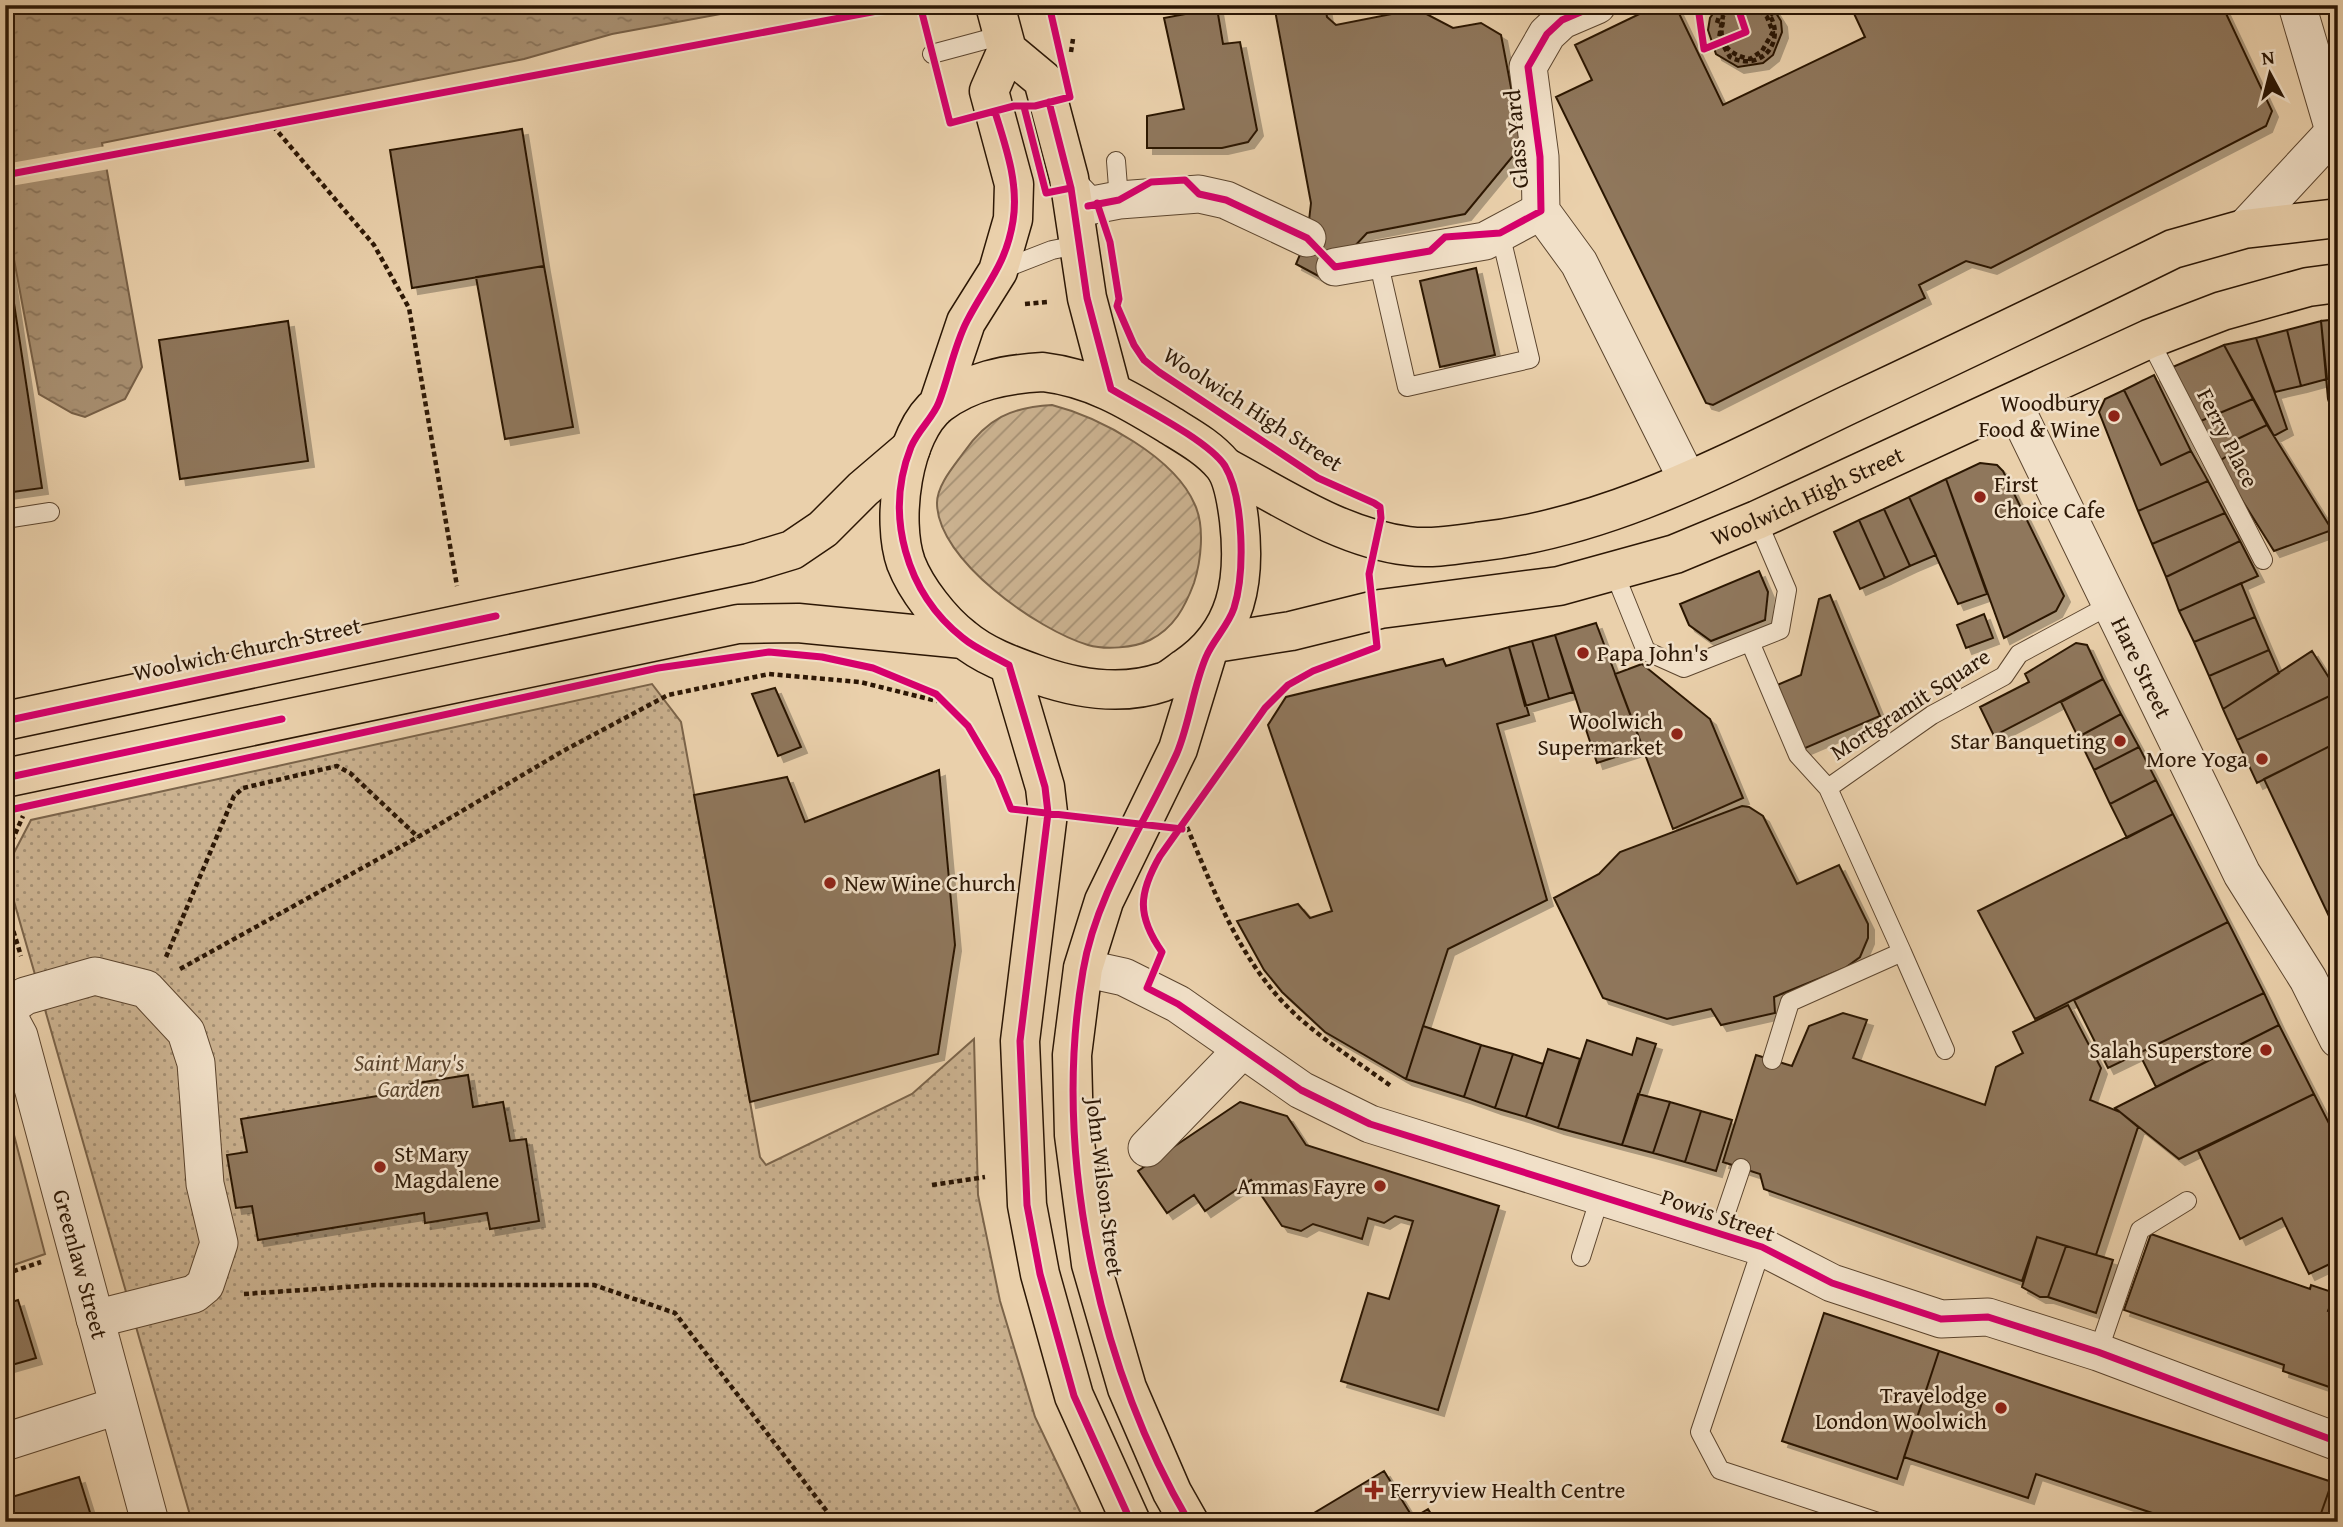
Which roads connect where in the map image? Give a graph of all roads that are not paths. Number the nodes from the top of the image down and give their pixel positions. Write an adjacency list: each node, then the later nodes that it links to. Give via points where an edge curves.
1 (1597, 5): 9 (street, Glass Yard, via 1562,20 1547,34 1528,67 1540,158)
2 (2297, 5): 5 (street)
3 (1002, 30): 4 (lane); 7 (main road, via 1043,80); 17 (main road, via 989,91 1014,184 1013,219)
4 (932, 54)
5 (2336, 138): 11 (street)
6 (1116, 161): 8 (lane)
7 (1071, 188): 8 (street, via 1088,206); 14 (main road)
8 (1119, 200): 13 (street, via 1199,194 1226,200)
9 (1541, 211): 12 (street, Glass Yard); 25 (street, Glass Yard, via 1579,263)
10 (2338, 218): 11 (main road)
11 (2244, 229): 25 (main road, via 2173,249)
12 (1500, 233): 15 (street, Glass Yard, via 1458,247); 15 (lane, via 1530,359 1407,387)
13 (1307, 238)
14 (1077, 245): 17 (lane); 20 (main road)
15 (1378, 260): 16 (street, Glass Yard)
16 (1335, 267)
17 (998, 271): 22 (main road, via 966,322)
18 (2338, 283): 19 (main road, Woolwich High Street, via 2232,308)
19 (2149, 339): 21 (main road, Woolwich High Street); 29 (lane, Ferry Place)
20 (1111, 389): 22 (main road, via 1072,375 1005,374 974,384); 24 (main road, via 1204,446)
21 (2013, 403): 28 (main road, Woolwich High Street); 31 (street, Hare Street)
22 (938, 405): 23 (main road)
23 (911, 448): 32 (main road, via 899,531 907,564 928,600); 36 (main road, Woolwich Church Street, via 823,529 792,550 749,563)
24 (1225, 467): 25 (main road, via 1348,532 1412,547 1504,540 1548,531); 34 (main road, via 1237,505 1240,565 1234,610)
25 (1688, 481)
26 (50, 512): 27 (lane)
27 (5, 519)
28 (1757, 520): 30 (main road, Woolwich High Street, via 1675,554); 33 (lane, via 1787,590 1780,630)
29 (2263, 560)
30 (1614, 572): 33 (lane, via 1646,650 1684,668); 34 (main road, Woolwich High Street, via 1559,586 1380,609)
31 (2112, 604): 37 (lane, Mortgramit Square, via 2019,654 2004,676 1932,715); 42 (street, Hare Street, via 2242,874 2308,979)
32 (963, 639): 35 (main road); 38 (main road, via 765,621 652,640)
33 (1751, 642): 37 (lane, via 1798,755)
34 (1211, 648): 35 (main road, via 1164,682 1123,689 1065,684); 40 (main road, John Wilson Street, via 1178,749 1104,901)
35 (1009, 665): 59 (main road, via 1048,813 1020,1041 1027,1205 1040,1274 1074,1396)
36 (5, 721)
37 (1828, 788): 39 (lane, Mortgramit Square)
38 (16, 794)
39 (1902, 952): 43 (lane, Mortgramit Square); 45 (lane, via 1790,1003)
40 (1083, 968): 44 (street, Powis Street, via 1124,977 1178,1004); 60 (main road, John Wilson Street, via 1072,1055 1074,1135 1091,1264 1127,1388)
41 (5, 1010): 53 (street, Greenlaw Street, via 19,1036); 53 (street, via 25,996 95,976 151,986 186,1032 196,1063 205,1184 219,1243 205,1285 194,1294)
42 (2338, 1039)
43 (1945, 1049)
44 (1241, 1051): 46 (street); 48 (street, Powis Street, via 1323,1102 1370,1124)
45 (1772, 1060)
46 (1147, 1147)
47 (1741, 1168): 50 (lane)
48 (1600, 1197): 50 (street, Powis Street); 52 (lane)
49 (2187, 1201): 54 (lane, via 2140,1230)
50 (1719, 1233): 51 (street, Powis Street)
51 (1762, 1247): 54 (street, Powis Street, via 1832,1283 1941,1319 1989,1317); 61 (lane, via 1700,1432 1720,1470)
52 (1581, 1257)
53 (95, 1318): 55 (street, Greenlaw Street)
54 (2098, 1352): 57 (street, Powis Street)
55 (117, 1406): 56 (street); 58 (street, Greenlaw Street)
56 (5, 1442)
57 (2338, 1442)
58 (150, 1522)
59 (1130, 1522)
60 (1189, 1522)
61 (1878, 1522)

